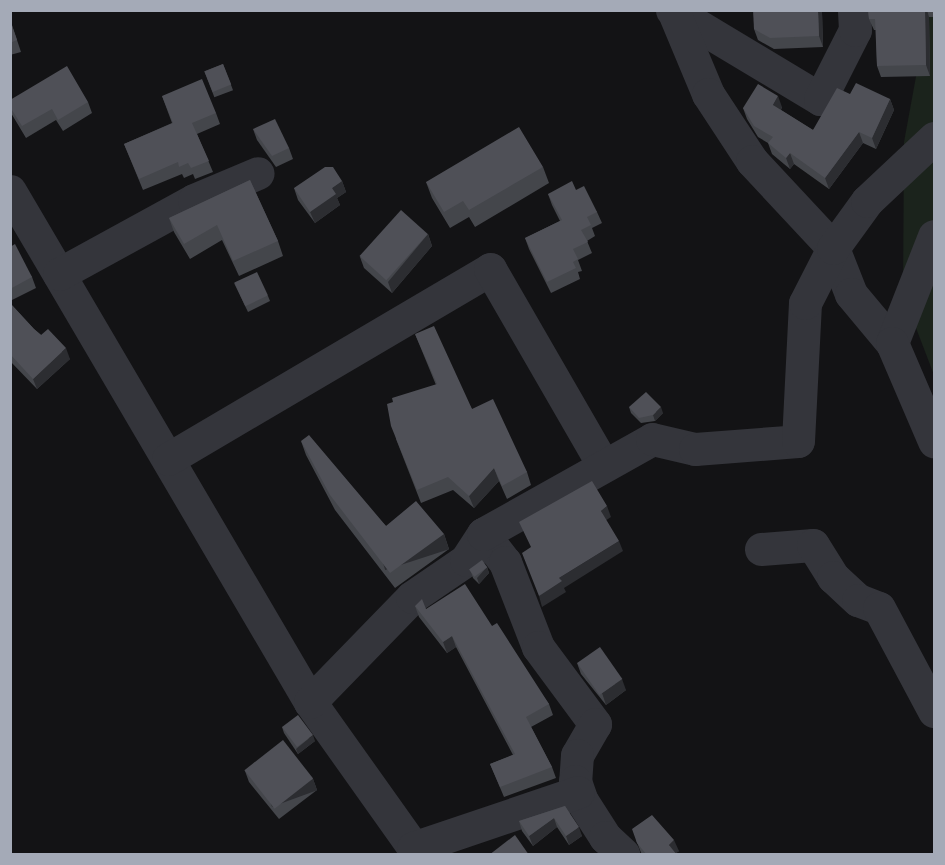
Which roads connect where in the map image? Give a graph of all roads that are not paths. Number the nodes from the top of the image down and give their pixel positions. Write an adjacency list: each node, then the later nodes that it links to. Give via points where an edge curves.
1 (854, 10): 2 (street, via 855,30 820,99)
2 (674, 13): 7 (street, via 708,94 752,161)
3 (934, 138): 7 (street, via 867,201)
4 (258, 173): 8 (street, via 194,200)
5 (11, 193): 8 (street)
6 (934, 236): 9 (street)
7 (833, 248): 9 (street, via 851,294); 12 (street, via 805,303 798,441 695,449 652,439)
8 (59, 274): 11 (street)
9 (892, 343): 10 (street)
10 (934, 441)
11 (168, 459): 12 (street, via 490,269); 15 (street)
12 (603, 465): 13 (street)
13 (483, 534): 15 (street, via 466,560 412,597); 17 (street, via 505,562 538,647 595,724 577,754)
14 (761, 549): 16 (street, via 813,545 833,577 858,600 879,608)
15 (310, 702): 19 (street)
16 (934, 711)
17 (578, 792): 18 (street); 19 (street)
18 (607, 849)
19 (415, 851)

